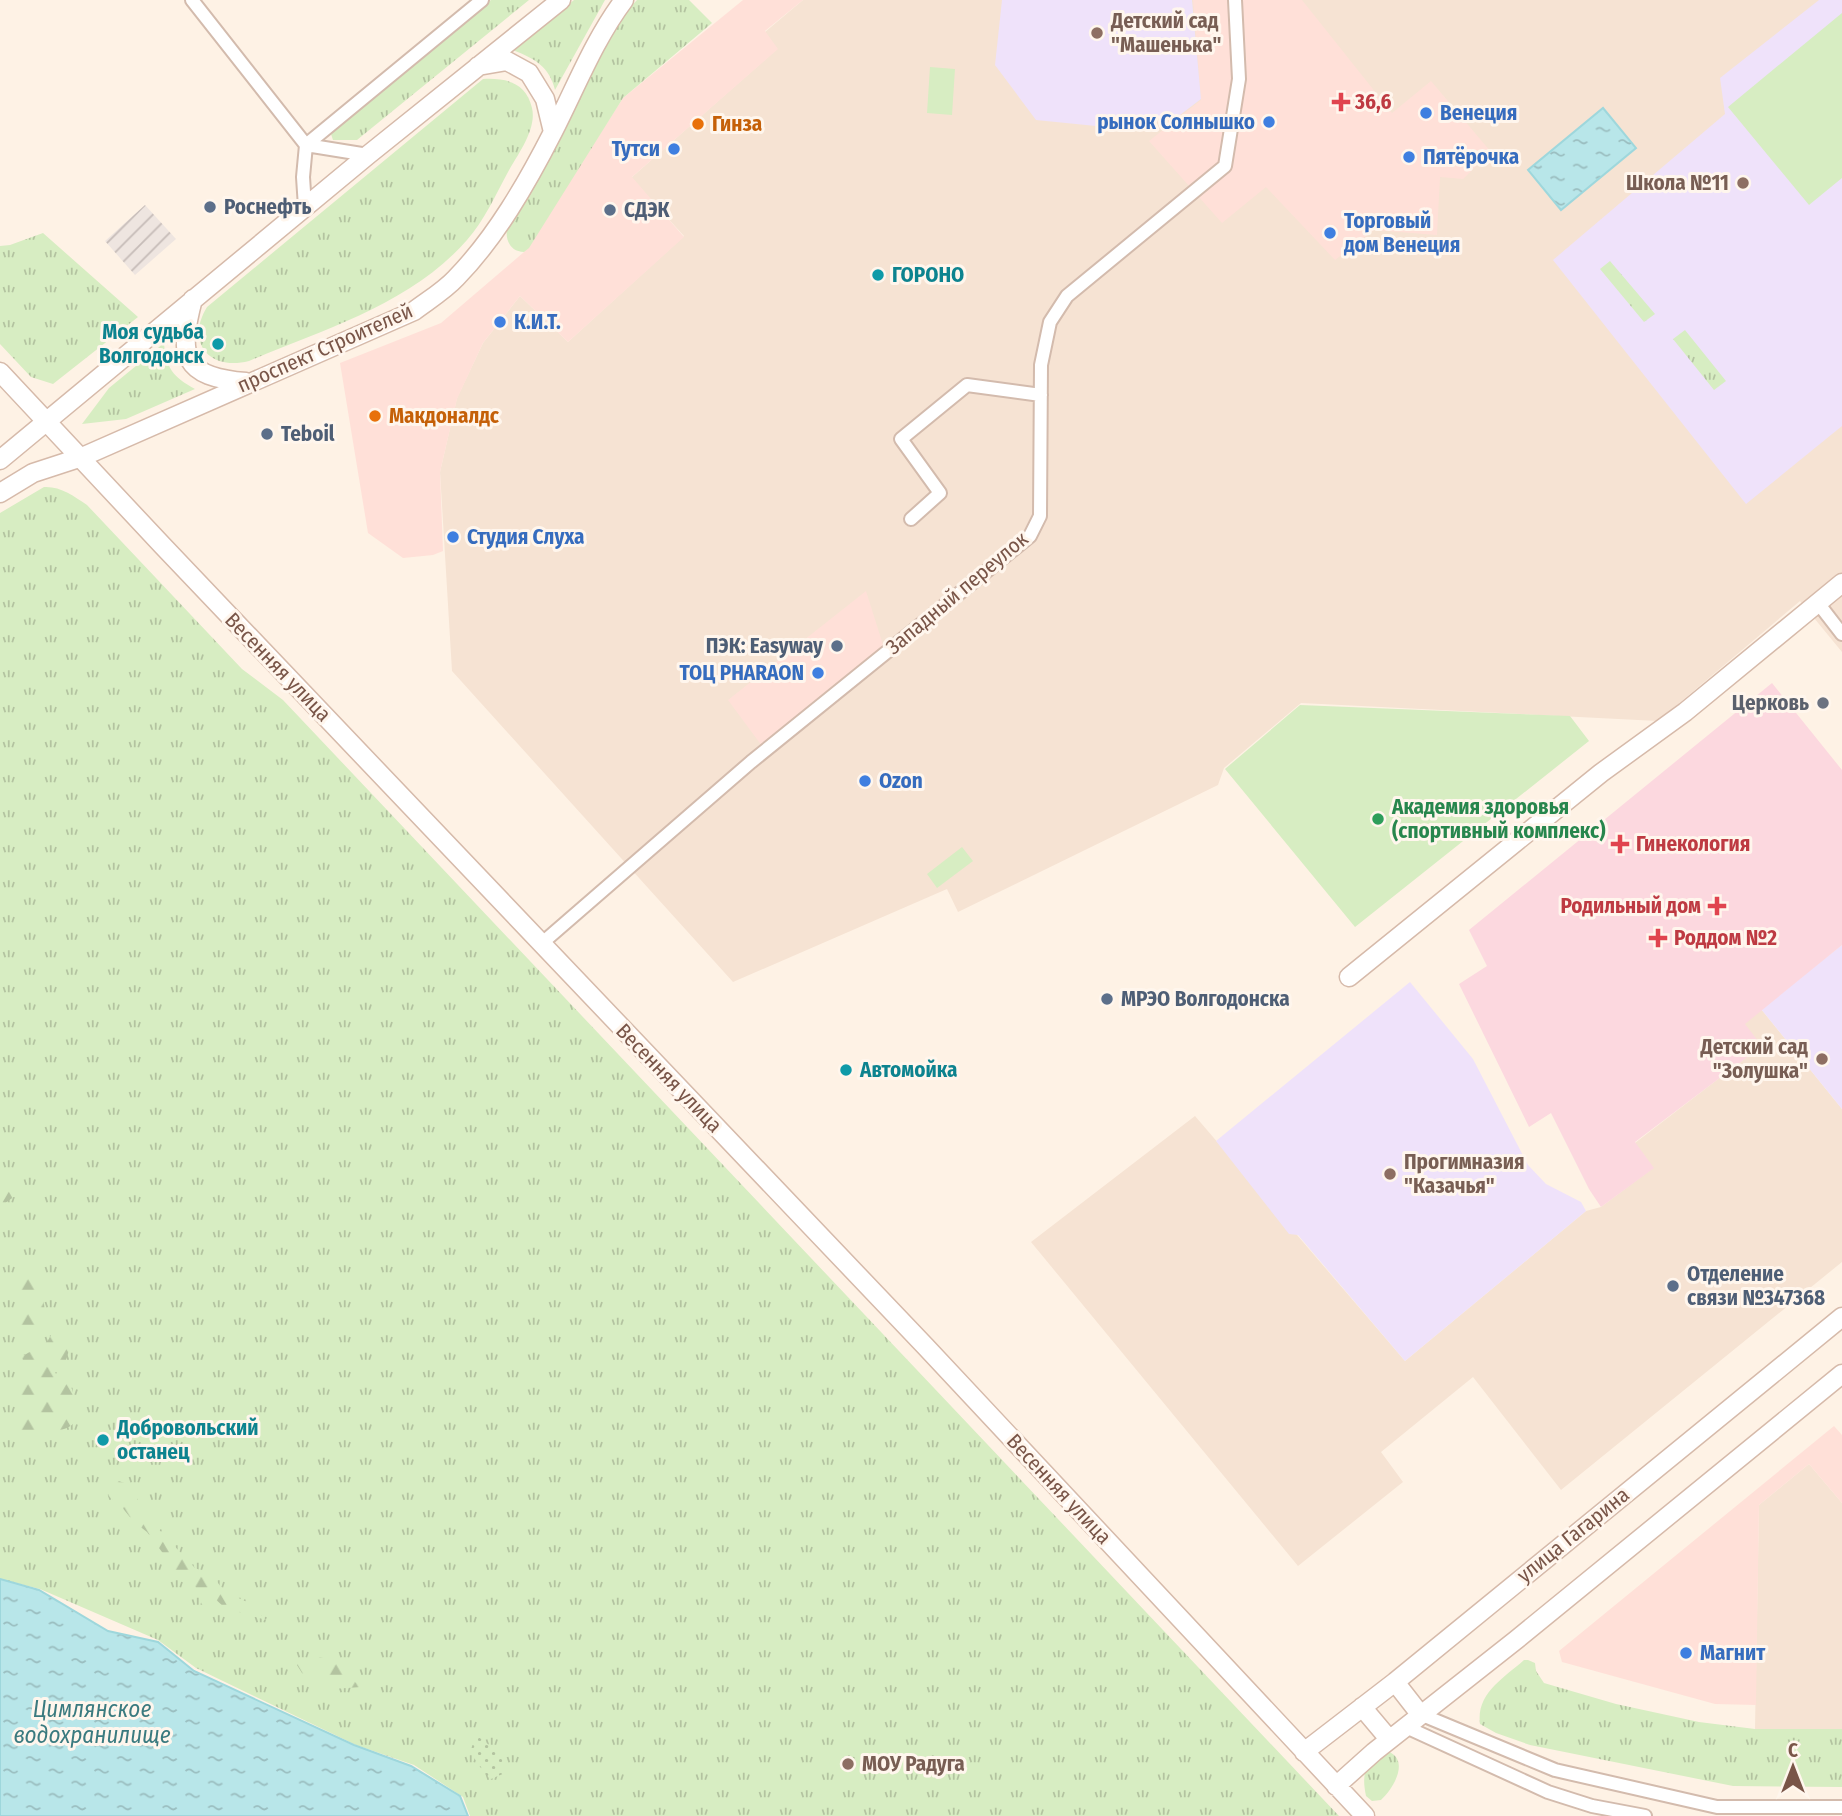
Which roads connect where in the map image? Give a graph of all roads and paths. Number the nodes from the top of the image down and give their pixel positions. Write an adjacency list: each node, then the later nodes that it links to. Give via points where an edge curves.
1 (192, 0): 8 (street)
2 (482, 0): 8 (street)
3 (561, 0): 6 (street)
4 (624, 0): 7 (street, проспект Строителей, via 587,59)
5 (1235, 0): 14 (street, Западный переулок, via 1239,79 1225,166 1067,296 1050,322 1041,365)
6 (477, 67): 7 (street, via 507,61 529,73 545,99); 9 (street)
7 (553, 132): 13 (street, проспект Строителей, via 490,237 454,280 414,311)
8 (306, 145): 9 (street); 10 (street)
9 (368, 155): 10 (street)
10 (305, 207): 11 (street)
11 (193, 299): 13 (street, via 184,345 191,362 220,380); 15 (street)
12 (0, 372): 15 (street, Весенняя улица)
13 (249, 382): 16 (street, проспект Строителей)
14 (1041, 395): 19 (street, via 967,385 901,439 940,493); 23 (street, Западный переулок, via 1041,516 1030,536 751,762)
15 (47, 421): 16 (street, Весенняя улица); 17 (street)
16 (82, 457): 18 (street, проспект Строителей, via 33,473); 23 (street, Весенняя улица)
17 (0, 460)
18 (0, 494)
19 (911, 519)
20 (1842, 583): 21 (street)
21 (1818, 603): 22 (street); 24 (street)
22 (1842, 634)
23 (541, 944): 32 (street, Весенняя улица)
24 (1349, 977)
25 (1842, 1317): 27 (street, улица Гагарина)
26 (1842, 1374): 29 (street)
27 (1395, 1682): 28 (street, улица Гагарина); 29 (street)
28 (1362, 1707): 31 (street); 32 (street, улица Гагарина)
29 (1420, 1714): 30 (street); 34 (street, via 1555,1770 1717,1807)
30 (1406, 1727): 31 (street); 36 (street, via 1548,1792)
31 (1389, 1740): 33 (street)
32 (1304, 1752): 33 (street, Весенняя улица)
33 (1336, 1786): 35 (street, Весенняя улица)
34 (1842, 1807)
35 (1364, 1816)
36 (1645, 1816)

